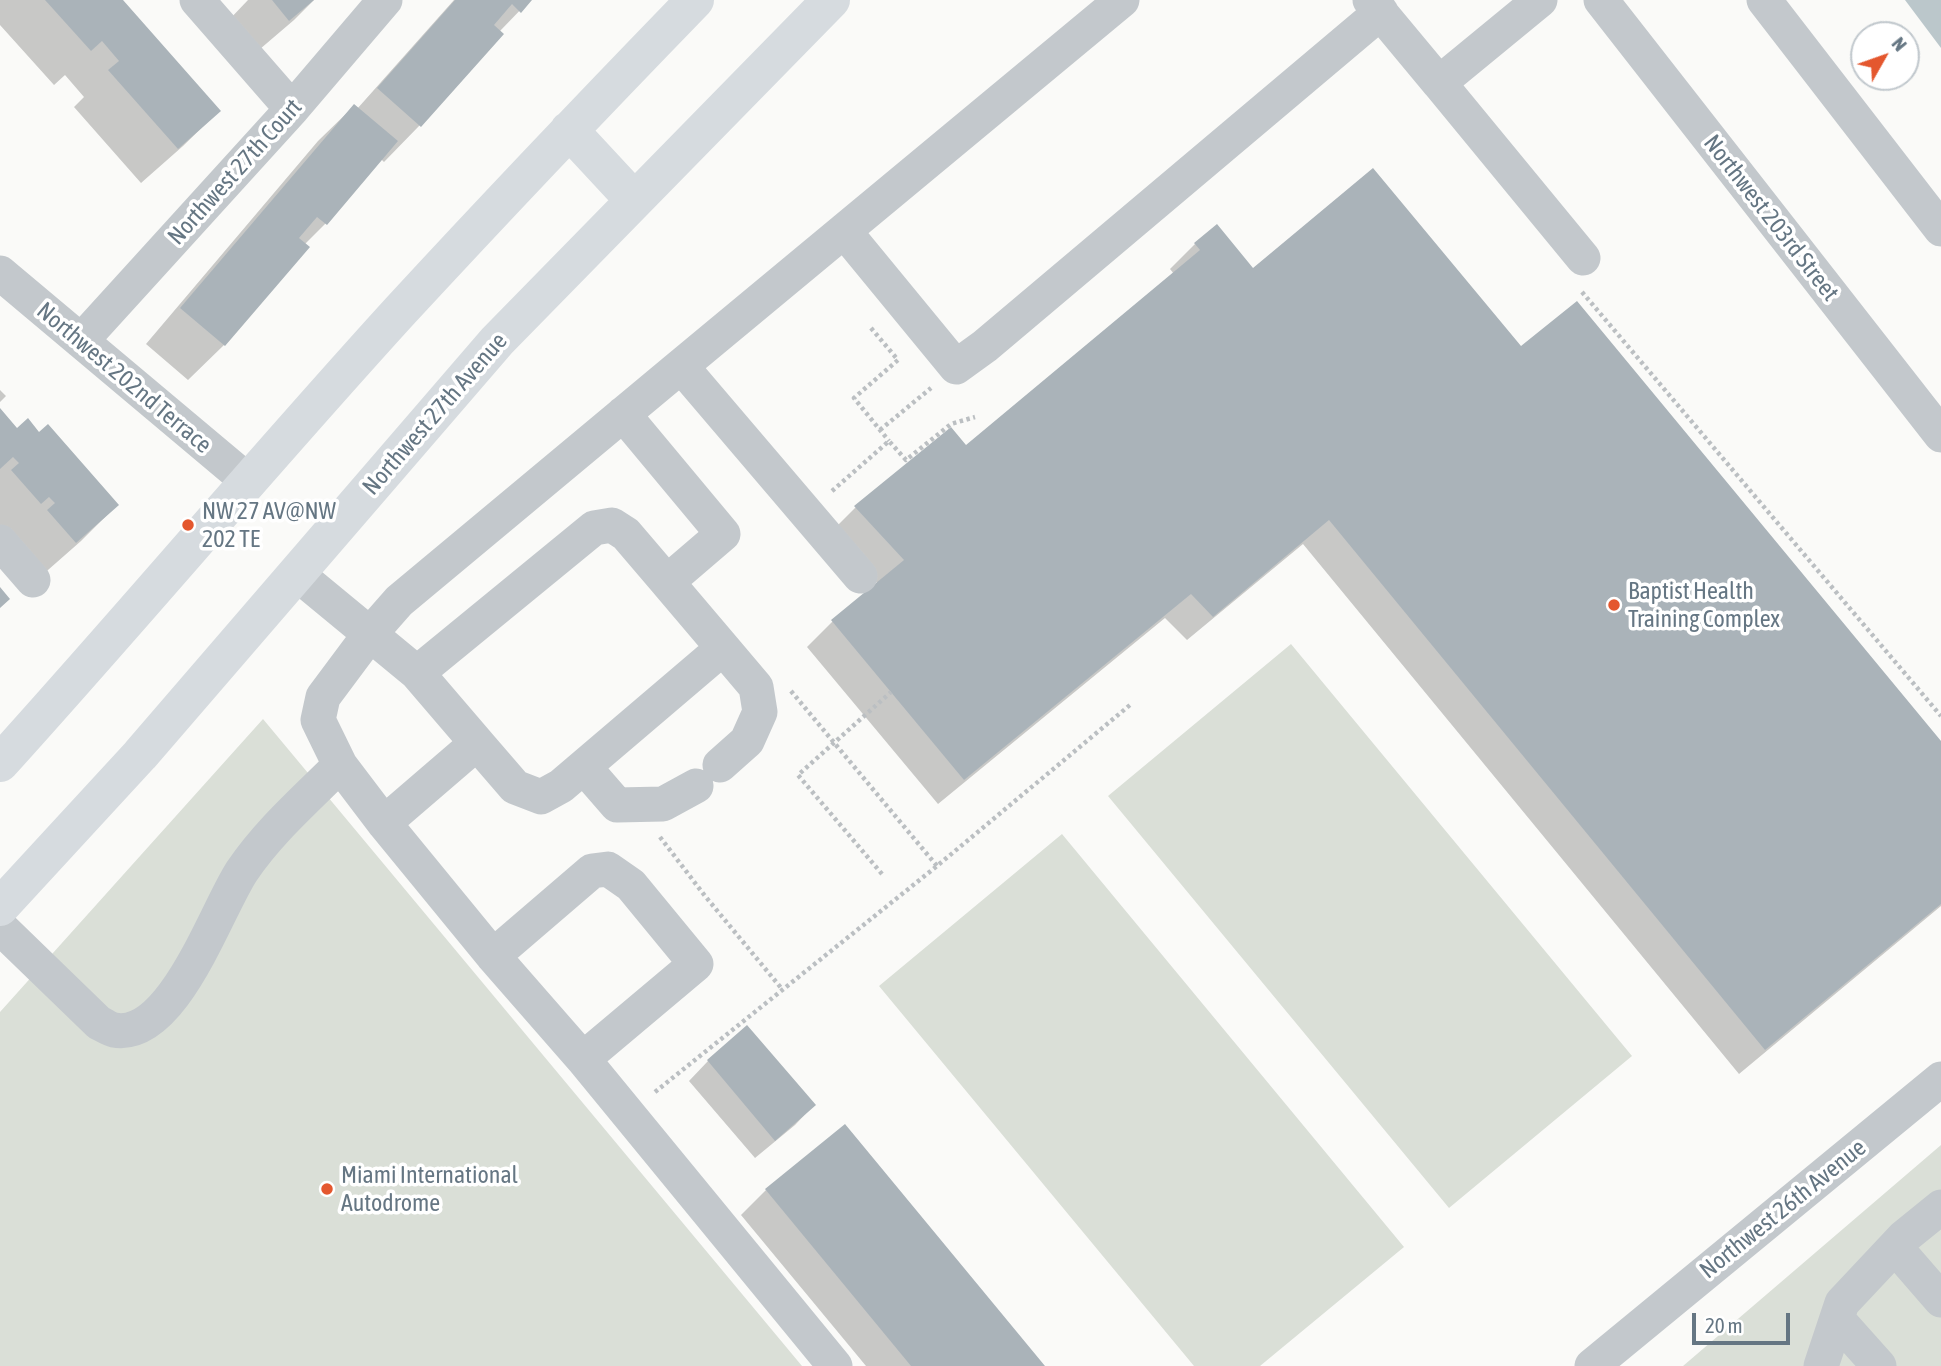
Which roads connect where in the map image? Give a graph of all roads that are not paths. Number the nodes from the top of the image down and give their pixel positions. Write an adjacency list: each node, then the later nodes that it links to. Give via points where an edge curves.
1 (197, 0): 11 (street)
2 (385, 0): 11 (street, Northwest 27th Court)
3 (695, 0): 12 (main road)
4 (831, 0): 13 (main road, Northwest 27th Avenue)
5 (1122, 0): 15 (street)
6 (1540, 0): 10 (street)
7 (1601, 0): 21 (street, Northwest 203rd Street)
8 (1764, 0): 14 (street)
9 (1375, 6): 10 (street); 15 (street, via 956,367)
10 (1439, 83): 16 (street)
11 (292, 108): 18 (street, Northwest 27th Court)
12 (569, 130): 13 (main road); 22 (main road)
13 (634, 200): 24 (main road, Northwest 27th Avenue, via 497,341)
14 (1941, 229)
15 (845, 232): 19 (street)
16 (1578, 270)
17 (0, 273): 18 (street, Northwest 202nd Terrace)
18 (81, 341): 22 (street, Northwest 202nd Terrace)
19 (681, 366): 20 (street); 25 (street)
20 (623, 414): 27 (street, via 723,534); 28 (street, via 399,601)
21 (1941, 435)
22 (249, 482): 32 (main road)
23 (0, 541): 26 (street)
24 (296, 574): 28 (street); 36 (main road, Northwest 27th Avenue, via 140,755)
25 (860, 576)
26 (33, 580)
27 (667, 582): 29 (street); 30 (street, via 626,534 612,525 594,528)
28 (370, 634): 30 (street); 33 (street, via 323,697 318,720)
29 (723, 648): 34 (street); 34 (street, via 756,687 760,712 747,741 708,776 663,804 617,804)
30 (417, 673): 31 (street)
31 (477, 743): 34 (street, via 514,787 541,797); 35 (street)
32 (0, 763)
33 (340, 765): 35 (street); 37 (street, via 256,852 186,978 161,1010 145,1022 127,1030 112,1030 99,1023)
34 (584, 767)
35 (384, 823): 38 (street)
36 (0, 906)
37 (0, 927)
38 (493, 956): 39 (street); 39 (street, via 592,871 608,869 631,886 696,964)
39 (583, 1059): 45 (street)
40 (1941, 1079): 46 (street, Northwest 26th Avenue)
41 (1941, 1207): 42 (street)
42 (1895, 1247): 43 (street); 44 (street, via 1842,1303)
43 (1941, 1300)
44 (1837, 1319): 47 (street); 48 (street)
45 (835, 1366)
46 (1592, 1366)
47 (1821, 1366)
48 (1879, 1366)

